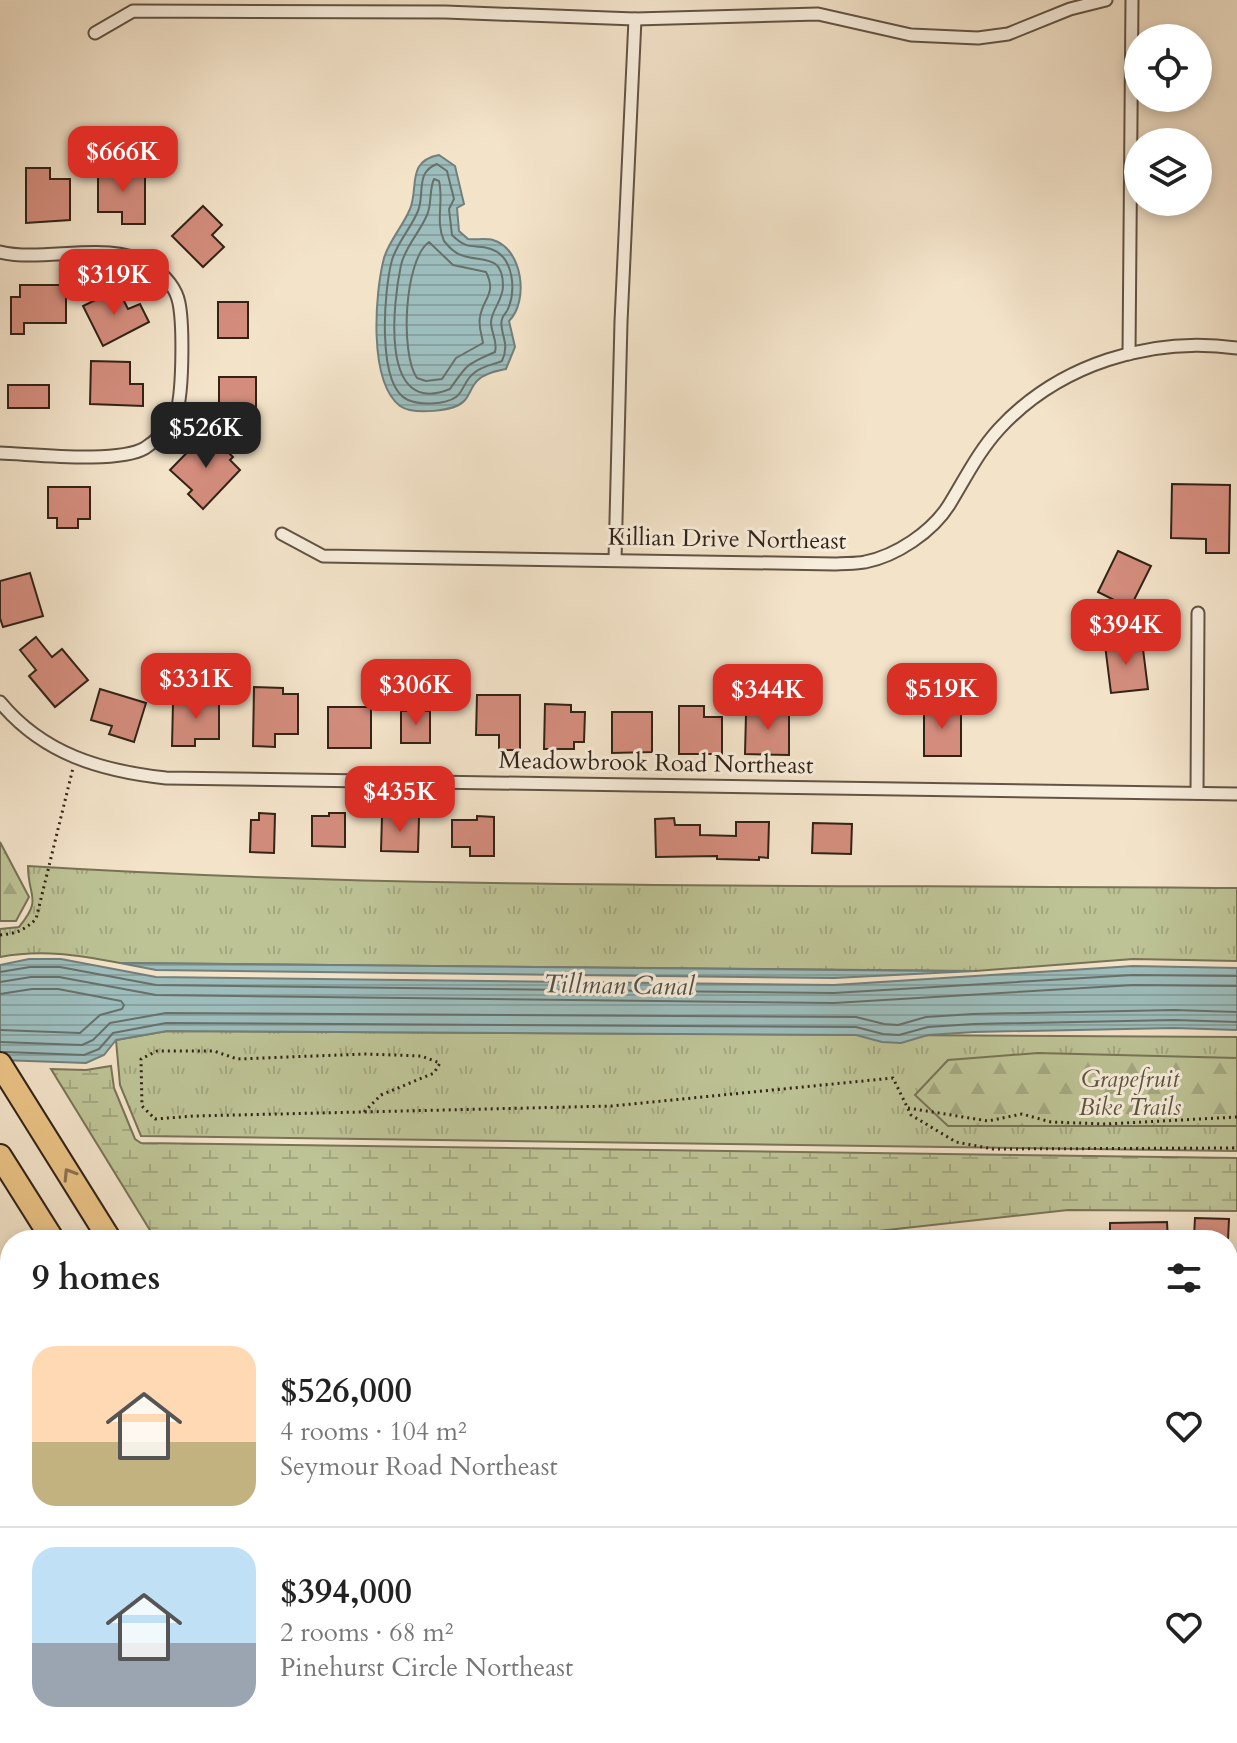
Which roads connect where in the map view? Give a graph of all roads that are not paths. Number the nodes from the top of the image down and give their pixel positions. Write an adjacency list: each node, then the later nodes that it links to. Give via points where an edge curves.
1 (1106, 0): 4 (street, via 1008,34 978,38 911,35 818,14)
2 (1132, 0): 8 (street)
3 (445, 6): 4 (street); 5 (street, via 133,11)
4 (635, 19): 11 (street)
5 (95, 33)
6 (0, 252): 9 (street, via 118,254 148,263 168,280 179,301 181,335 176,416 143,450 112,456)
7 (1237, 348): 8 (street, Killian Drive Northeast, via 1194,345)
8 (1129, 354): 11 (street, Killian Drive Northeast, via 1068,376 1025,406 977,456 938,519 901,549 866,562 835,564)
9 (0, 453)
10 (282, 534): 11 (street, Killian Drive Northeast, via 323,556)
11 (615, 560)
12 (1198, 613): 14 (street)
13 (0, 702): 14 (street, Meadowbrook Road Northeast, via 14,719 76,758 121,773 166,778)
14 (1197, 793): 15 (street, Meadowbrook Road Northeast)
15 (1237, 794)
16 (0, 1064): 19 (highway, one-way to 16)
17 (0, 1156): 18 (highway)
18 (47, 1230)
19 (104, 1230)

